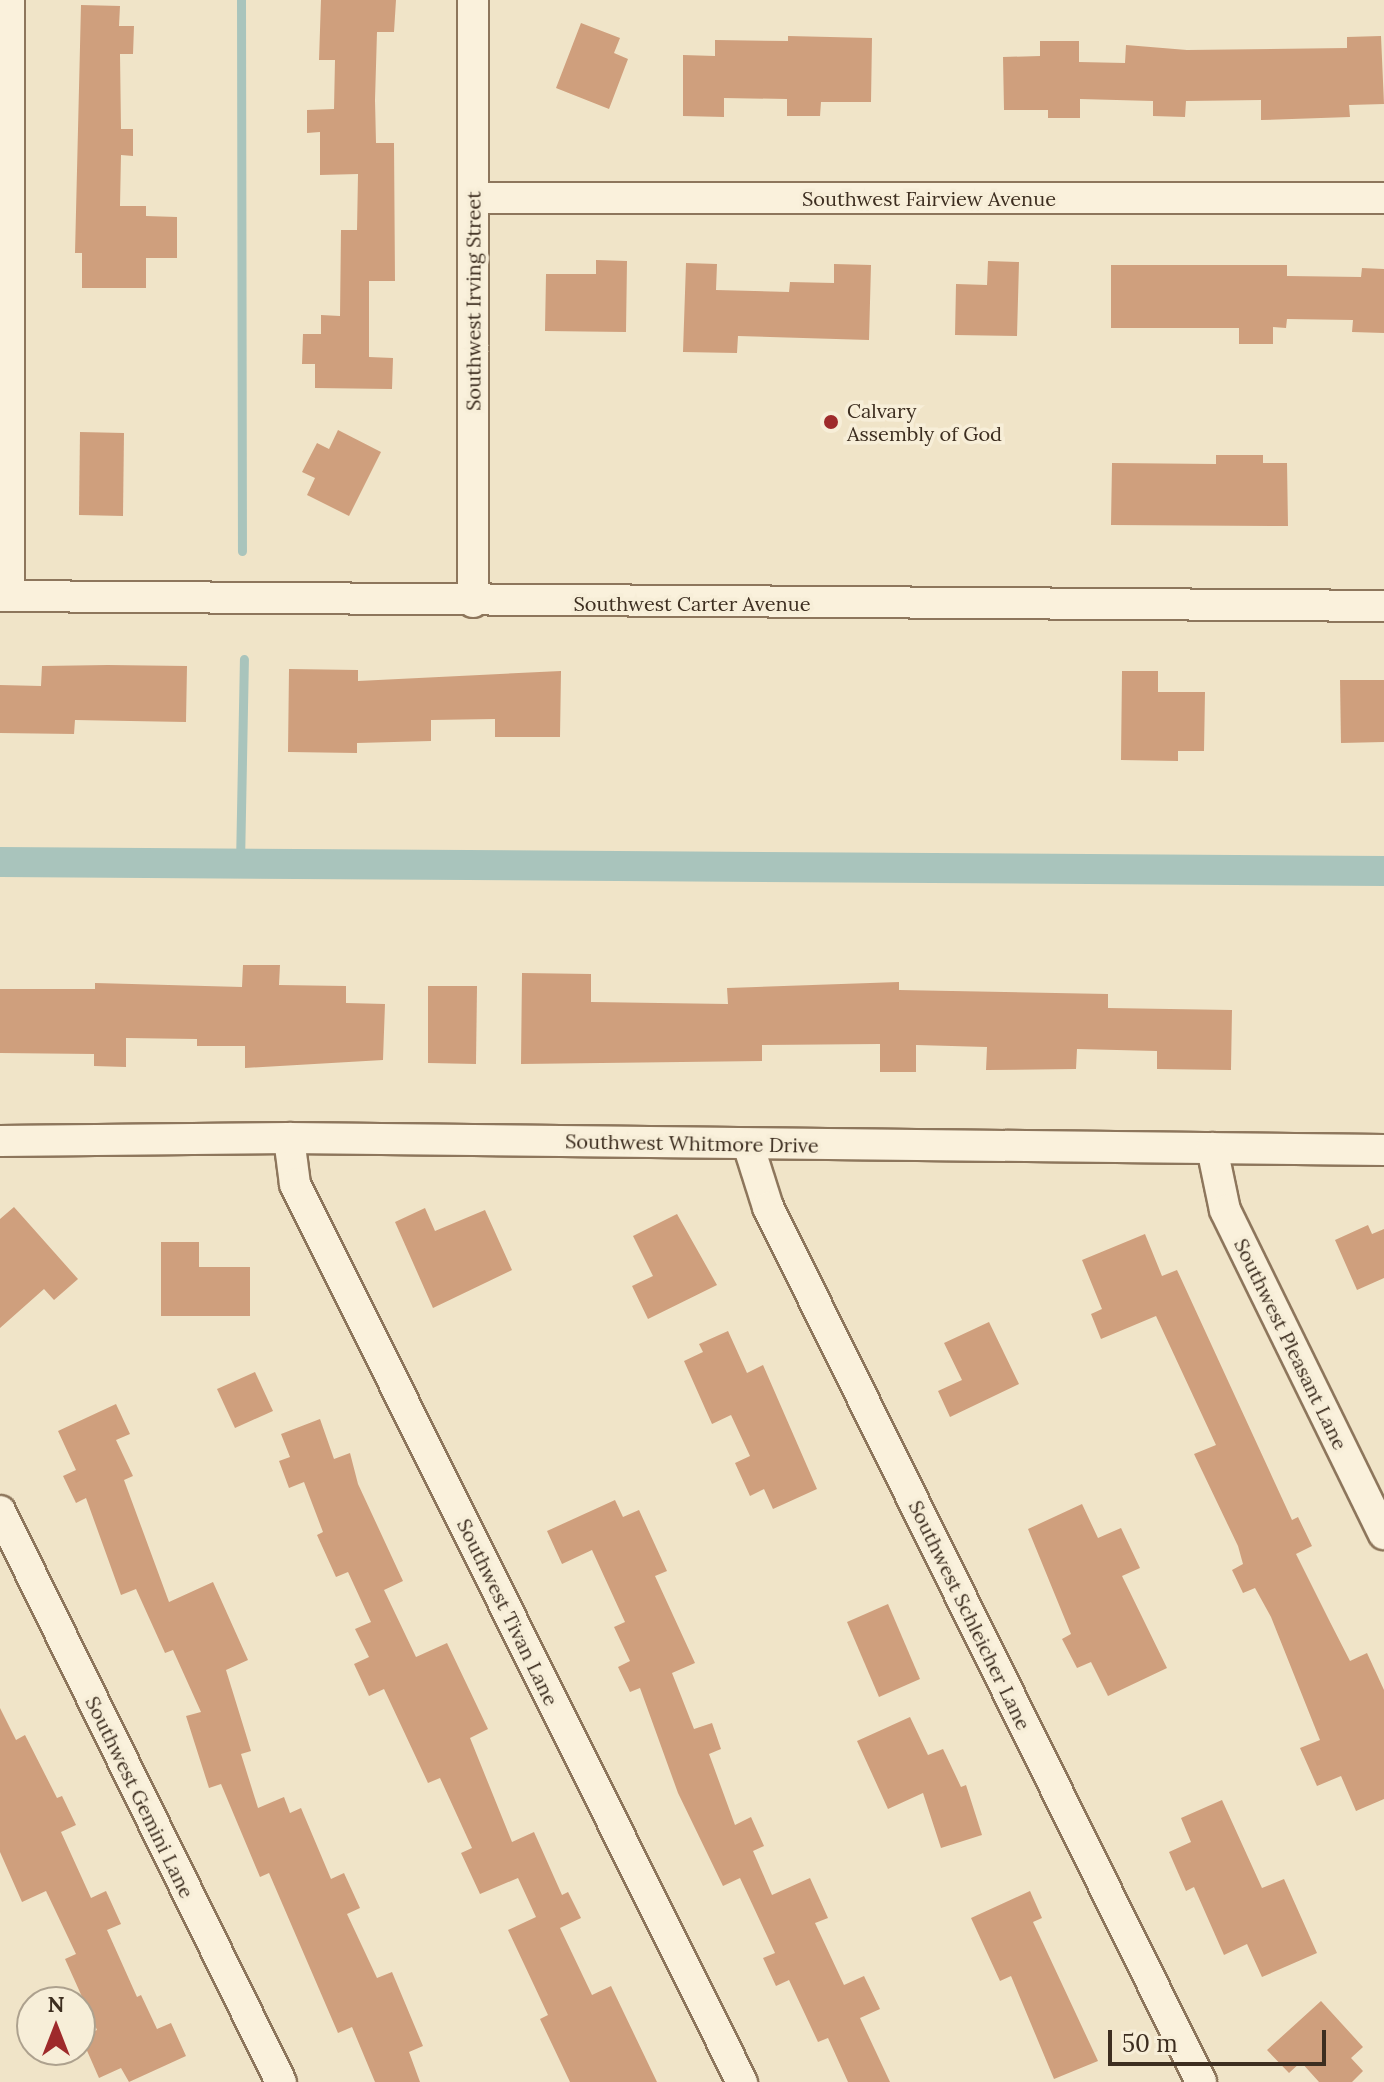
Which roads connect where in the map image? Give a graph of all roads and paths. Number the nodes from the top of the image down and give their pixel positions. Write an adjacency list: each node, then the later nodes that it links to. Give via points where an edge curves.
1 (9, 0): 5 (street)
2 (473, 0): 3 (street, Southwest Irving Street)
3 (473, 198): 4 (street, Southwest Fairview Avenue); 6 (street, Southwest Irving Street)
4 (1384, 198)
5 (4, 596): 6 (street, Southwest Carter Avenue)
6 (473, 602): 7 (street, Southwest Carter Avenue)
7 (1384, 606)
8 (289, 1138): 9 (street, Southwest Whitmore Drive); 10 (street, Southwest Whitmore Drive); 16 (street, Southwest Tivan Lane, via 295,1184)
9 (0, 1141)
10 (748, 1144): 11 (street, Southwest Whitmore Drive); 17 (street, Southwest Schleicher Lane, via 768,1207)
11 (1212, 1148): 12 (street, Southwest Whitmore Drive); 14 (street, Southwest Pleasant Lane, via 1225,1210)
12 (1384, 1150)
13 (0, 1511): 15 (street, Southwest Gemini Lane)
14 (1384, 1534)
15 (281, 2082)
16 (742, 2082)
17 (1201, 2082)

